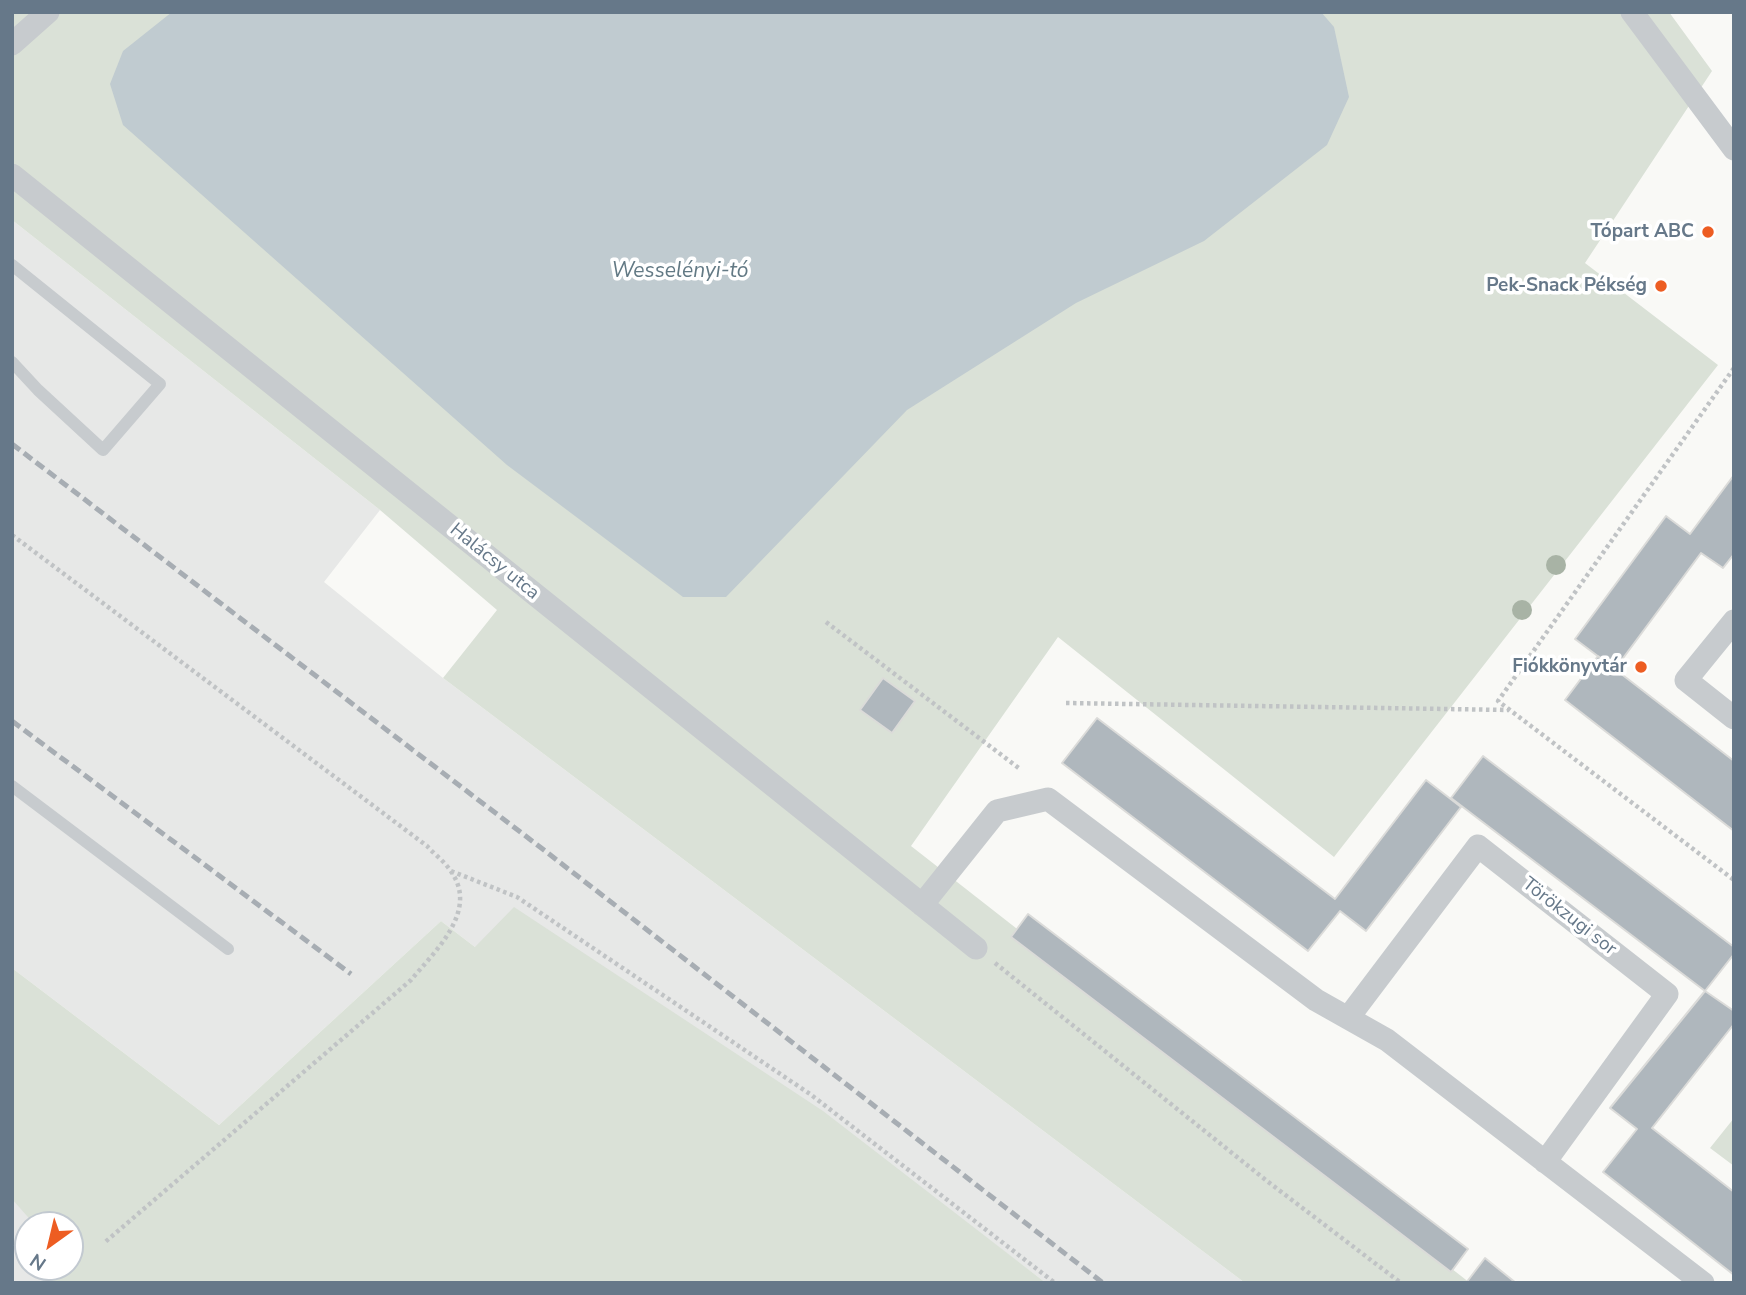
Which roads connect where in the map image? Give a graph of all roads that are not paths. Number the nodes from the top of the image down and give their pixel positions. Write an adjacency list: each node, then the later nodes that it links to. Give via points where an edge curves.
1 (48, 12): 3 (street)
2 (1632, 12): 4 (street)
3 (12, 44)
4 (1734, 149)
5 (12, 175): 11 (street, Halácsy utca)
6 (12, 265): 7 (lane, via 160,384 103,450)
7 (12, 362)
8 (1734, 621): 9 (street, via 1686,680)
9 (1734, 718)
10 (12, 786): 13 (lane)
11 (922, 905): 12 (street, Halácsy utca); 14 (street, via 996,811 1048,799 1316,1000)
12 (976, 948)
13 (228, 949)
14 (1348, 1018): 15 (street, via 1387,1040); 15 (street, Törökzugi sor, via 1479,846 1667,993)
15 (1545, 1162): 16 (street)
16 (1703, 1283)

